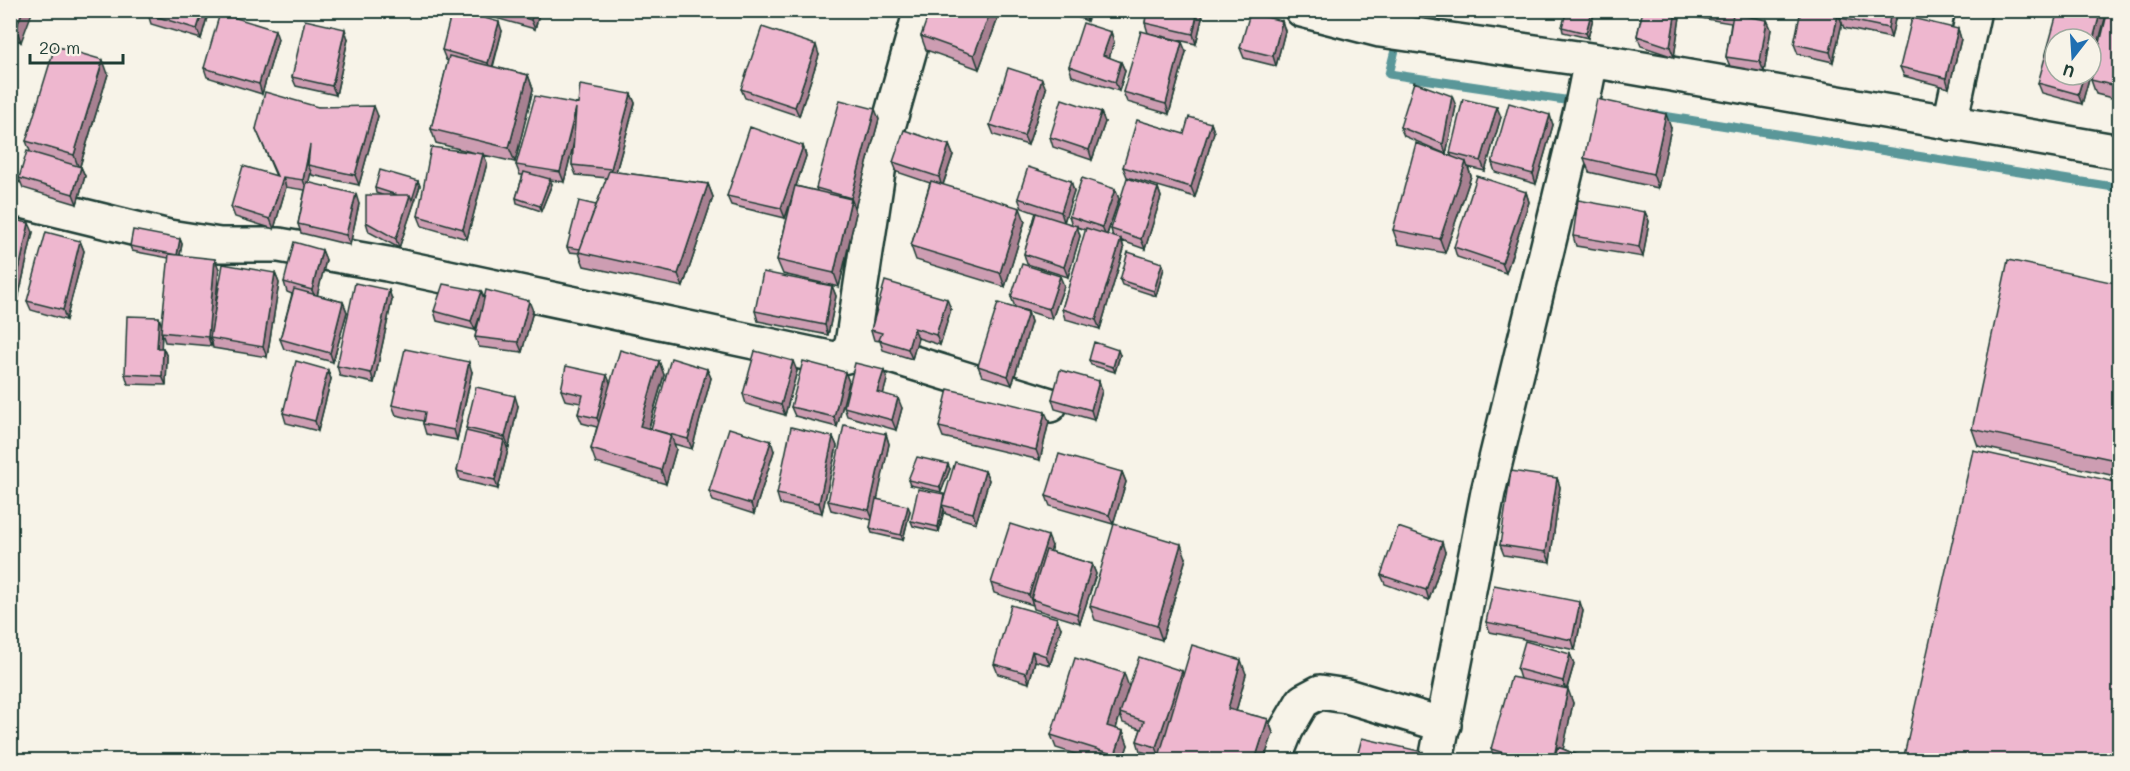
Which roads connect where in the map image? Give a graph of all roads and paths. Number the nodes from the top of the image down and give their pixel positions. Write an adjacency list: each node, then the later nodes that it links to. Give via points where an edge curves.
1 (921, 10): 8 (street, via 881,152)
2 (1302, 10): 4 (street, via 1416,36)
3 (1974, 10): 5 (street)
4 (1586, 85): 5 (street); 10 (street, via 1488,492)
5 (1950, 123): 6 (street)
6 (2120, 152)
7 (10, 198): 8 (street, via 169,237 220,245 279,245 387,264 834,359 846,356)
8 (852, 344): 9 (street)
9 (1050, 405)
10 (1444, 725): 11 (street, via 1347,696 1320,692 1303,701); 12 (street)
11 (1274, 760)
12 (1437, 760)

